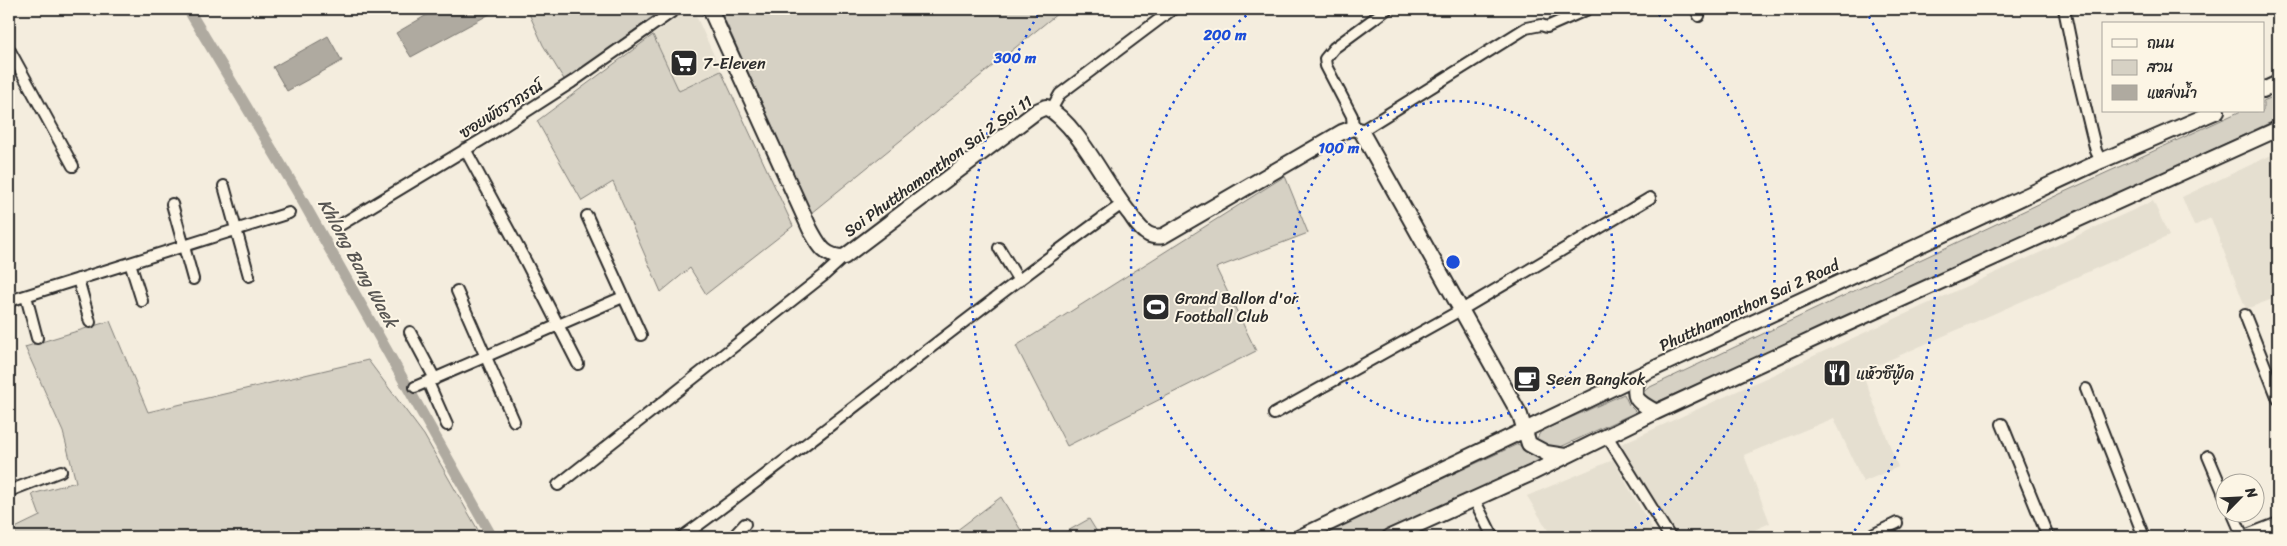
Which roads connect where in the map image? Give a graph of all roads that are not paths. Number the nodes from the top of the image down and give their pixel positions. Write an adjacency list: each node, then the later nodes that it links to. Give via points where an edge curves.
1 (676, 9): 14 (street, ซอยพัชราภรณ์, via 572,82)
2 (710, 9): 27 (main road, Soi Phutthamonthon Sai 2 Soi 11, via 810,230 822,250 832,257)
3 (1173, 9): 10 (street, via 1060,94)
4 (1387, 9): 12 (street, via 1334,48 1325,59)
5 (1588, 9): 12 (street, via 1561,23 1526,28)
6 (2064, 9): 15 (street)
7 (9, 49): 16 (street)
8 (2278, 83): 9 (main road)
9 (2264, 90)
10 (1051, 110): 20 (main road, Soi Phutthamonthon Sai 2 Soi 11, via 1073,132); 27 (main road, Soi Phutthamonthon Sai 2 Soi 11, via 1046,107 1037,111)
11 (2215, 112): 15 (main road, Phutthamonthon Sai 2 Road)
12 (1357, 129): 20 (main road, Soi Phutthamonthon Sai 2 Soi 11, via 1163,236 1154,237 1146,233); 38 (main road)
13 (2278, 129): 52 (main road)
14 (465, 149): 23 (street, ซอยพัชราภรณ์); 41 (street)
15 (2101, 161): 47 (main road, Phutthamonthon Sai 2 Road)
16 (73, 166)
17 (224, 186): 24 (street)
18 (1650, 198): 38 (street)
19 (172, 204): 25 (street)
20 (1122, 204): 32 (street)
21 (289, 213): 24 (street)
22 (586, 216): 35 (street)
23 (336, 227)
24 (237, 229): 25 (street); 29 (street)
25 (183, 246): 28 (street); 31 (street)
26 (998, 248): 32 (street)
27 (844, 257): 63 (street)
28 (130, 263): 30 (street); 37 (street)
29 (250, 276)
30 (78, 279): 34 (street); 40 (street)
31 (193, 279)
32 (1019, 281): 70 (street)
33 (458, 291): 45 (street)
34 (26, 296): 36 (street); 44 (street)
35 (622, 297): 41 (street); 43 (street)
36 (9, 301)
37 (142, 301)
38 (1462, 310): 53 (street); 57 (main road)
39 (2244, 314): 51 (street)
40 (90, 322)
41 (558, 324): 45 (street); 46 (street)
42 (410, 332): 48 (street)
43 (641, 335)
44 (37, 338)
45 (486, 356): 48 (street); 54 (street)
46 (578, 364)
47 (1640, 375): 52 (main road, via 1635,396); 57 (main road, Phutthamonthon Sai 2 Road)
48 (431, 380): 49 (street); 56 (street)
49 (415, 387)
50 (2086, 389): 78 (street)
51 (2278, 398)
52 (1656, 412): 58 (main road)
53 (1274, 414)
54 (514, 422)
55 (2002, 424): 77 (street)
56 (447, 425)
57 (1526, 430): 59 (main road, via 1529,444); 72 (main road, Phutthamonthon Sai 2 Road)
58 (1606, 436): 59 (main road); 75 (street)
59 (1565, 456): 65 (main road)
60 (2208, 456): 62 (street)
61 (61, 471): 64 (street)
62 (2216, 474)
63 (558, 485)
64 (9, 491)
65 (1474, 499): 73 (main road); 74 (street)
66 (1897, 523): 76 (street)
67 (2278, 523): 79 (street)
68 (745, 524): 71 (street)
69 (2237, 524): 79 (street)
70 (682, 537)
71 (733, 537)
72 (1300, 537)
73 (1390, 537)
74 (1494, 537)
75 (1670, 537)
76 (1868, 537)
77 (2048, 537)
78 (2144, 537)
79 (2242, 537)

